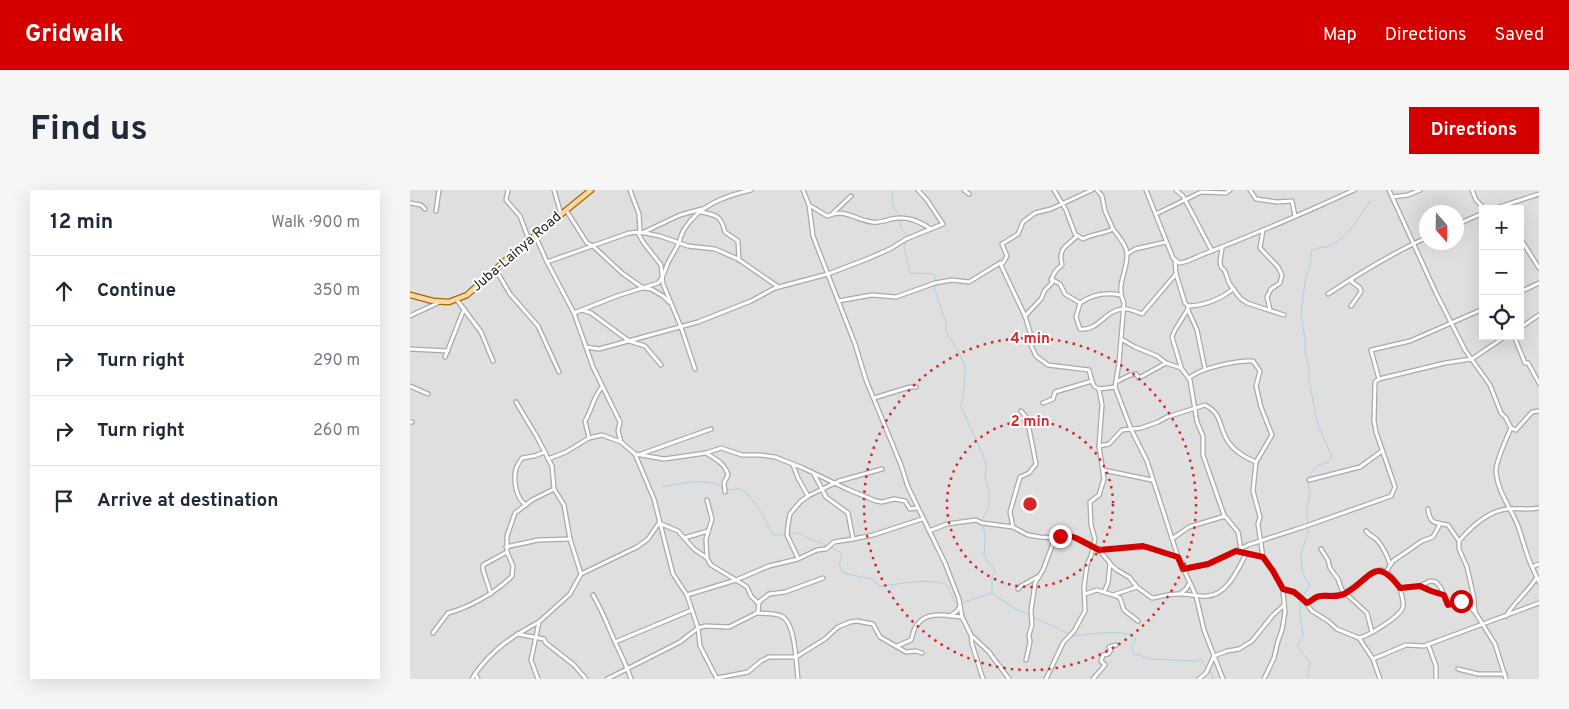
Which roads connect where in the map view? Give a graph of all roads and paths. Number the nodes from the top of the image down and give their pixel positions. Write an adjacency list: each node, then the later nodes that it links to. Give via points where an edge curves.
1 (439, 190): 33 (street)
2 (508, 190): 47 (street, via 506,200 520,216)
3 (554, 190): 35 (street)
4 (590, 190): 32 (main road, Juba-Lainya Road)
5 (630, 190): 44 (street, via 639,214)
6 (751, 190): 34 (street, via 731,194)
7 (803, 190): 28 (street)
8 (918, 190): 43 (street, via 943,224)
9 (964, 190): 21 (street)
10 (1054, 190): 27 (street)
11 (1092, 190): 27 (street)
12 (1097, 190): 41 (street)
13 (1146, 190): 37 (street)
14 (1176, 190): 25 (street)
15 (1230, 190): 25 (street, via 1226,193 1201,192)
16 (1250, 190): 39 (street, via 1256,199 1292,201)
17 (1354, 190): 39 (street)
18 (1389, 190): 24 (street)
19 (1420, 190): 24 (street)
20 (1472, 190): 29 (street)
21 (970, 194)
22 (1539, 194): 30 (street)
23 (851, 196): 36 (street)
24 (1392, 197): 51 (street)
25 (1185, 200): 37 (street); 55 (street)
26 (410, 203): 31 (street)
27 (1062, 203): 46 (street); 60 (street, via 1035,213 1023,222 1018,234 1002,244 1007,256)
28 (809, 205): 36 (street, via 825,215); 63 (street, via 813,236)
29 (1481, 205)
30 (1505, 205)
31 (425, 209)
32 (566, 210): 35 (main road, Juba-Lainya Road); 53 (street, via 587,243)
33 (436, 211)
34 (702, 211): 44 (street, via 697,209 680,215); 50 (street, via 685,228); 57 (street, via 715,215 723,223 725,232 738,240)
35 (561, 214): 45 (main road, Juba-Lainya Road)
36 (833, 214): 43 (street, via 850,214 869,222 916,219)
37 (1156, 214): 49 (street)
38 (1479, 215): 40 (street)
39 (1295, 216): 42 (street)
40 (1464, 221)
41 (1113, 229): 46 (street, via 1083,239); 56 (street)
42 (1263, 229): 54 (street); 86 (street, via 1260,248 1282,275 1280,283 1266,297)
43 (931, 230): 63 (street)
44 (640, 233): 50 (street, via 667,237); 53 (street, via 629,233); 65 (street, via 661,266)
45 (535, 235): 47 (main road, Juba-Lainya Road); 59 (street)
46 (1077, 236): 67 (street, via 1063,248 1060,256 1062,265)
47 (529, 240): 62 (main road, Juba-Lainya Road)
48 (1419, 241): 51 (street)
49 (1166, 242): 56 (street); 58 (street)
50 (679, 243): 57 (street, via 713,249); 65 (street)
51 (1414, 243): 66 (street); 93 (street)
52 (1524, 244): 61 (street)
53 (593, 246): 59 (street); 70 (street)
54 (1222, 247): 55 (street); 71 (street, via 1221,267)
55 (1212, 251): 58 (street, via 1185,263)
56 (1127, 254): 75 (street)
57 (739, 260): 69 (street)
58 (1175, 260): 64 (street)
59 (548, 262): 88 (street)
60 (1000, 263): 77 (street, via 969,282 952,280 896,297 872,295); 92 (street)
61 (1539, 268)
62 (496, 270): 76 (main road, Juba-Lainya Road, via 472,292); 111 (street, via 510,294 538,326)
63 (828, 274): 69 (street); 77 (street)
64 (1176, 274): 82 (street); 84 (street, via 1142,314)
65 (663, 278): 70 (street, via 657,284); 79 (street)
66 (1351, 278): 73 (street); 81 (street, via 1361,292)
67 (1051, 279): 80 (street, via 1060,284 1065,294); 92 (street, via 1041,299)
68 (1539, 283): 72 (street)
69 (778, 287): 95 (street, via 730,310)
70 (643, 288): 79 (street, via 658,293); 85 (street)
71 (1233, 289): 82 (street, via 1209,302); 86 (street, via 1240,298)
72 (1524, 290)
73 (1328, 294)
74 (410, 295): 78 (main road, Juba-Lainya Road)
75 (1120, 295): 80 (street, via 1098,294); 84 (street)
76 (457, 300): 78 (main road, Juba-Lainya Road); 83 (street)
77 (838, 301): 122 (street)
78 (441, 302): 91 (street)
79 (669, 303): 95 (street)
80 (1080, 303): 84 (street, via 1076,317 1080,329 1086,330 1099,324 1106,315)
81 (1352, 306)
82 (1188, 308): 108 (street, via 1172,337); 110 (street, via 1197,330)
83 (464, 309): 102 (street); 105 (street, via 482,332)
84 (1123, 309): 96 (street)
85 (581, 310): 88 (street); 99 (street, via 591,312)
86 (1270, 311): 89 (street)
87 (1479, 311): 93 (street)
88 (574, 313): 100 (street)
89 (1284, 315)
90 (1539, 315): 94 (street)
91 (410, 316)
92 (1025, 316): 114 (street, via 1030,343 1041,361 1048,365 1089,370)
93 (1451, 323): 104 (street); 113 (street, via 1410,341 1372,349)
94 (1524, 325)
95 (681, 327): 99 (street); 109 (street)
96 (1121, 338): 106 (street); 115 (street)
97 (1501, 340): 104 (street)
98 (1516, 340): 116 (street, via 1525,363)
99 (629, 341): 100 (street, via 599,349); 107 (street, via 645,346)
100 (586, 347): 118 (street)
101 (410, 349): 102 (street)
102 (448, 351): 103 (street)
103 (445, 357)
104 (1472, 359): 113 (street); 128 (street, via 1490,385 1500,413)
105 (494, 362)
106 (1166, 363): 108 (street); 115 (street, via 1139,378 1136,374 1130,375)
107 (661, 365)
108 (1181, 368): 112 (street)
109 (694, 369)
110 (1205, 369): 112 (street); 140 (street, via 1244,360 1258,365 1260,371 1256,386 1260,408 1272,435)
111 (559, 372)
112 (1189, 378): 125 (street)
113 (1379, 379): 134 (street, via 1375,382 1374,421)
114 (1092, 381): 120 (street); 124 (street, via 1055,392 1053,399)
115 (1115, 384): 120 (street); 130 (street)
116 (1539, 384)
117 (410, 386): 121 (street)
118 (602, 387): 131 (street, via 585,421); 132 (street, via 620,422)
119 (916, 387): 122 (street)
120 (1099, 389): 133 (street, via 1102,405)
121 (428, 394)
122 (874, 398): 154 (street)
123 (516, 402): 135 (street)
124 (1043, 403)
125 (1194, 408): 130 (street); 140 (street, via 1205,405 1212,408 1230,445 1240,455); 158 (street, via 1203,436 1202,455)
126 (1021, 411): 162 (street, via 1027,418 1036,464 1029,473 1020,477 1010,512)
127 (1539, 411): 128 (street, via 1532,412 1516,430)
128 (1511, 428): 157 (street, via 1495,471)
129 (711, 429): 138 (street)
130 (1131, 429): 133 (street, via 1122,430 1109,444); 145 (street, via 1147,461)
131 (589, 438): 132 (street, via 602,435); 139 (street)
132 (621, 442): 137 (street)
133 (1099, 446): 143 (street)
134 (1382, 451): 146 (street, via 1360,467); 173 (street, via 1395,487 1391,496)
135 (545, 452): 139 (street); 153 (street, via 522,458 516,468 519,500)
136 (706, 453): 138 (street, via 664,459); 141 (street, via 721,448 742,455 775,457); 150 (street, via 727,468)
137 (634, 454): 138 (street); 160 (street, via 654,499)
138 (640, 454)
139 (548, 459): 148 (street, via 552,466)
140 (1256, 462): 173 (street, via 1253,491 1260,517)
141 (793, 465): 144 (street); 151 (street)
142 (882, 469): 147 (street)
143 (1103, 470): 145 (street); 175 (street, via 1101,491 1090,502)
144 (812, 472): 147 (street); 149 (street)
145 (1152, 480): 171 (street)
146 (1309, 480)
147 (835, 483): 149 (street); 154 (street, via 876,501 894,499 905,501 910,509)
148 (554, 489): 153 (street); 169 (street, via 564,505)
149 (823, 490): 151 (street); 170 (street, via 826,497 848,513)
150 (725, 492)
151 (808, 496): 185 (street, via 790,514 788,526 787,535)
152 (707, 500): 164 (street, via 712,518)
153 (526, 505): 174 (street, via 515,513)
154 (917, 508): 159 (street)
155 (1539, 508): 157 (street)
156 (1428, 509): 161 (street, via 1432,520)
157 (1509, 509): 172 (street, via 1491,514); 189 (street)
158 (1224, 515): 163 (street); 171 (street, via 1189,527); 176 (street, via 1236,529)
159 (922, 519): 165 (street); 170 (street)
160 (659, 523): 167 (street, via 678,531); 192 (street, via 648,539 637,547); 210 (street, via 673,574)
161 (1440, 524): 172 (street, via 1448,525); 188 (street, via 1432,537 1422,540)
162 (1013, 527): 165 (street, via 976,520 947,524); 168 (street, via 1028,535)
163 (1235, 528)
164 (708, 531): 167 (street); 184 (street)
165 (929, 531): 217 (street, via 945,563)
166 (1366, 531): 188 (street, via 1385,551)
167 (684, 538): 184 (street)
168 (1055, 538): 175 (street, via 1070,536); 193 (street)
169 (570, 539): 174 (street, via 538,540); 192 (street)
170 (853, 539): 185 (street, via 834,542)
171 (1172, 539): 182 (street)
172 (1459, 541): 220 (street)
173 (1261, 542): 176 (street); 183 (street)
174 (506, 547): 180 (street)
175 (1093, 547): 178 (street); 207 (street, via 1087,564)
176 (1241, 549): 179 (street)
177 (1321, 549): 205 (street)
178 (1099, 550): 182 (street, via 1143,546); 186 (street)
179 (1236, 551): 181 (street); 190 (street, via 1208,564)
180 (507, 552): 206 (street, via 513,566 512,576); 206 (street, via 483,565)
181 (1246, 554): 183 (street); 213 (street, via 1223,590 1213,596)
182 (1178, 557): 190 (street)
183 (1263, 557): 203 (street)
184 (707, 558): 196 (street, via 711,565)
185 (798, 559): 196 (street, via 769,566)
186 (1110, 563): 200 (street, via 1129,576); 204 (street)
187 (1539, 564): 189 (street)
188 (1390, 565): 191 (street)
189 (1532, 567): 194 (street)
190 (1183, 569): 198 (street)
191 (1386, 572): 201 (street); 205 (street, via 1373,573)
192 (580, 574): 226 (street, via 570,594)
193 (1040, 576): 202 (street); 245 (street, via 1034,585)
194 (1537, 577): 197 (street); 223 (street)
195 (823, 578): 216 (street, via 785,592 769,594)
196 (736, 580): 210 (street); 216 (street, via 747,588)
197 (1539, 582)
198 (1189, 584): 208 (street); 213 (street)
199 (1420, 586): 201 (street); 212 (street); 212 (street, via 1433,581)
200 (1137, 587): 208 (street, via 1152,598); 211 (street)
201 (1400, 588): 229 (street, via 1404,605 1401,612)
202 (1018, 589)
203 (1283, 589): 214 (street); 218 (street)
204 (1104, 592): 207 (street, via 1094,590); 211 (street)
205 (1345, 593): 214 (street); 229 (street, via 1365,610)
206 (491, 594): 230 (street, via 461,610 448,613)
207 (1085, 594): 260 (street, via 1084,613 1063,643)
208 (1181, 594): 213 (street)
209 (593, 595): 236 (street)
210 (687, 595): 219 (street)
211 (1113, 595): 225 (street, via 1120,598 1124,610)
212 (1444, 595): 220 (street, via 1448,605 1463,601)
213 (1196, 596): 242 (street)
214 (1304, 600): 235 (street, via 1312,611 1337,629)
215 (1539, 603): 223 (street)
216 (758, 604): 221 (street)
217 (960, 606): 222 (street); 224 (street)
218 (1284, 606): 242 (street, via 1252,641 1239,649); 264 (street, via 1282,630)
219 (692, 610): 228 (street); 236 (street)
220 (1475, 612): 227 (street)
221 (757, 613): 228 (street, via 729,626); 243 (street, via 780,615 785,619)
222 (950, 616): 224 (street); 240 (street, via 932,616 920,621 911,640)
223 (1506, 616): 227 (street)
224 (962, 617): 232 (street)
225 (1138, 621)
226 (539, 622): 231 (street); 233 (street)
227 (1483, 625): 238 (street); 249 (street, via 1495,644)
228 (698, 628): 246 (street); 250 (street, via 700,646)
229 (1372, 632): 234 (street)
230 (433, 633)
231 (516, 634): 233 (street); 248 (street, via 502,644)
232 (971, 635): 258 (street); 259 (street, via 989,652)
233 (536, 636): 253 (street, via 531,660); 254 (street, via 544,639)
234 (1365, 636): 235 (street); 237 (street)
235 (1359, 638): 237 (street)
236 (615, 642): 246 (street)
237 (1362, 643): 244 (street)
238 (1428, 644): 244 (street, via 1406,646); 266 (street, via 1436,666)
239 (1116, 645): 261 (street, via 1109,647 1108,654 1103,655 1101,661 1105,665)
240 (897, 646): 241 (street, via 906,652); 243 (street, via 880,637 873,624 853,621 838,627)
241 (922, 654)
242 (1214, 656): 262 (street, via 1206,673); 263 (street)
243 (796, 657): 250 (street, via 769,657 748,672); 257 (street)
244 (1373, 659): 265 (street)
245 (1026, 660)
246 (628, 667): 255 (street); 256 (street)
247 (1458, 669): 249 (street, via 1478,674)
248 (475, 674): 251 (street); 252 (street)
249 (1505, 674): 267 (street)
250 (717, 678)
251 (472, 679)
252 (478, 679)
253 (538, 679)
254 (586, 679)
255 (607, 679)
256 (631, 679)
257 (798, 679)
258 (983, 679)
259 (1009, 679)
260 (1046, 679)
261 (1093, 679)
262 (1199, 679)
263 (1223, 679)
264 (1264, 679)
265 (1380, 679)
266 (1436, 679)
267 (1506, 679)

